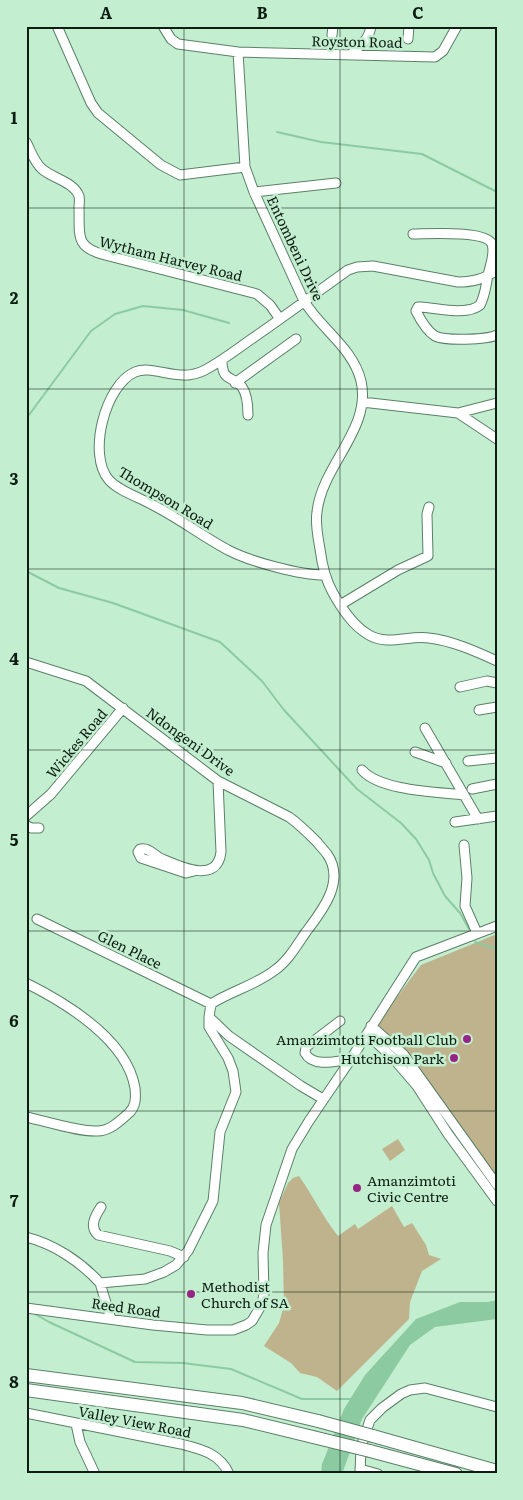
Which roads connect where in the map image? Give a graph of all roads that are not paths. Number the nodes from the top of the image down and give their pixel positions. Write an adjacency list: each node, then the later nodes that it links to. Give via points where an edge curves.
1 (56, 26): 10 (street, via 98,113 161,165 180,175)
2 (163, 26): 7 (street, via 178,44)
3 (371, 26): 8 (street, via 366,41)
4 (408, 26): 6 (street)
5 (457, 26): 8 (street, Royston Road, via 443,51 435,57)
6 (408, 40)
7 (238, 52): 8 (street, Royston Road); 10 (street, Entombeni Drive)
8 (350, 55)
9 (26, 142): 17 (street, Wytham Harvey Road, via 40,168 76,191 81,242 85,248 105,256 257,294)
10 (245, 167): 12 (street, Entombeni Drive)
11 (336, 183): 12 (street)
12 (254, 192): 16 (street, Entombeni Drive)
13 (413, 234): 15 (street, via 468,235 488,239 493,252)
14 (497, 270): 15 (street, Thompson Road)
15 (488, 276): 16 (street, Thompson Road, via 458,282 365,265 348,270); 18 (street, via 478,308 446,311 418,307 416,311 432,333 440,337 484,339)
16 (304, 302): 17 (street, Thompson Road); 22 (street, Entombeni Drive, via 351,357 361,382)
17 (280, 319): 20 (street, Thompson Road)
18 (497, 335)
19 (296, 340): 21 (street)
20 (222, 360): 21 (street, via 225,376); 28 (street, Thompson Road, via 199,373 140,371 124,381 108,403 102,422 99,447 103,472 118,487 234,553 304,574)
21 (235, 383): 25 (street, via 242,387)
22 (362, 402): 24 (street); 28 (street, Entombeni Drive, via 356,426 328,477 317,512 316,530)
23 (497, 403): 24 (street)
24 (458, 413): 26 (street)
25 (248, 415)
26 (497, 439)
27 (429, 507): 29 (street, via 428,556)
28 (324, 575): 29 (street, Entombeni Drive)
29 (340, 605): 30 (street, Entombeni Drive, via 361,630 380,640 430,638 458,644)
30 (497, 661)
31 (26, 662): 35 (street, Ndongeni Drive, via 86,681)
32 (497, 683): 33 (street, via 487,681)
33 (460, 687)
34 (497, 707): 36 (street)
35 (124, 708): 43 (street, Ndongeni Drive); 46 (street, Wickes Road, via 51,794)
36 (479, 710)
37 (425, 728): 41 (street)
38 (415, 752): 41 (street)
39 (497, 758): 40 (street)
40 (468, 761)
41 (446, 763): 45 (street)
42 (362, 770): 45 (street, via 372,779 398,787)
43 (218, 781): 53 (street, via 220,859 209,870); 58 (street, Ndongeni Drive, via 298,824 327,854 334,875 328,902 284,963 265,977)
44 (497, 784): 45 (street)
45 (468, 792): 48 (street)
46 (26, 816)
47 (497, 816): 48 (street)
48 (478, 819): 49 (street)
49 (455, 822)
50 (26, 825): 51 (street)
51 (39, 828)
52 (464, 845): 56 (street, via 465,906)
53 (194, 870): 53 (street, via 159,857 146,848 138,852 141,858 186,873)
54 (37, 919): 58 (street, Glen Place)
55 (497, 926): 56 (street, Reed Road)
56 (478, 933): 61 (street, Reed Road, via 416,957)
57 (26, 983): 66 (street, via 75,1012 108,1041 127,1064 136,1094 131,1110 116,1124 99,1132)
58 (211, 1004): 59 (street)
59 (209, 1017): 65 (street, via 229,1036); 71 (street, via 209,1027 233,1071 236,1092 220,1132 213,1201)
60 (340, 1021): 64 (street, via 306,1047 305,1054 316,1062)
61 (369, 1030): 62 (street, Reed Road); 63 (street); 67 (street, via 404,1055)
62 (361, 1043): 63 (street); 64 (street, Reed Road)
63 (382, 1048): 68 (street, via 417,1086)
64 (351, 1059): 65 (street, Reed Road)
65 (323, 1099): 74 (street, Reed Road, via 292,1149 266,1225 263,1253 265,1284 262,1304 252,1321 222,1331)
66 (26, 1116)
67 (497, 1184)
68 (497, 1202)
69 (101, 1207): 71 (street, via 93,1226 98,1235)
70 (26, 1237): 72 (street, via 58,1250)
71 (184, 1257): 72 (street, via 170,1269 156,1275 126,1282)
72 (100, 1283): 74 (street)
73 (26, 1308): 74 (street, Reed Road)
74 (111, 1319)
75 (26, 1375): 80 (highway, bridge, via 242,1404 318,1421)
76 (26, 1390): 85 (highway, bridge, via 236,1419)
77 (497, 1406): 81 (street, via 425,1388 410,1390 370,1420 361,1447)
78 (26, 1413): 79 (street, Valley View Road)
79 (76, 1424): 82 (street, via 80,1442); 83 (street, Valley View Road, via 200,1449 217,1458)
80 (497, 1471)
81 (360, 1472): 84 (street)
82 (95, 1474)
83 (229, 1474)
84 (378, 1474)
85 (456, 1474)

